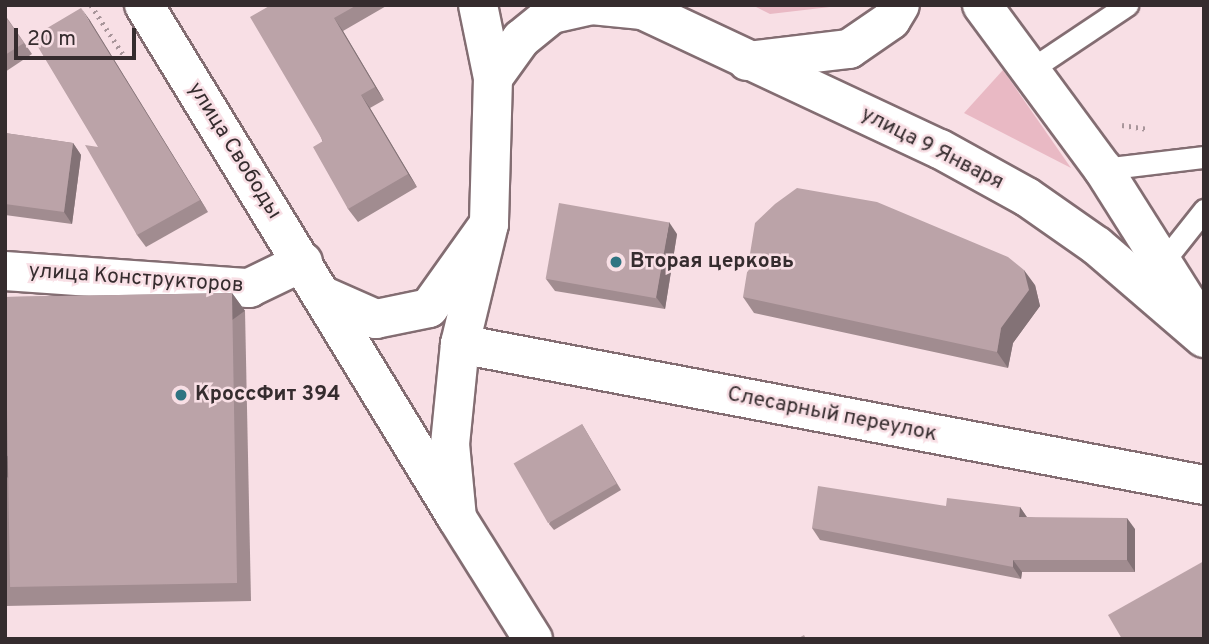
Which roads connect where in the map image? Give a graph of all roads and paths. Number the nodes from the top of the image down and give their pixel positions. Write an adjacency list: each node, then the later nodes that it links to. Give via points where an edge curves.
1 (144, 5): 16 (street, улица Свободы)
2 (478, 5): 9 (street, улица Свободы)
3 (900, 5): 7 (street, via 891,20 849,49)
4 (982, 5): 8 (street)
5 (1127, 5): 8 (lane)
6 (636, 8): 7 (street, улица 9 Января); 9 (street, улица 9 Января, via 592,5 552,14 521,39)
7 (747, 61): 21 (street, улица 9 Января, via 940,149 1027,197 1097,246)
8 (1030, 70): 13 (street)
9 (493, 78): 15 (street, улица Свободы)
10 (1111, 113): 11 (path, via 1119,124)
11 (1155, 131)
12 (1204, 157): 13 (lane)
13 (1102, 169): 17 (street)
14 (1204, 210): 17 (lane)
15 (489, 224): 19 (street, via 429,308 376,319); 22 (street, улица Свободы)
16 (303, 262): 18 (street, улица Конструкторов, via 250,288); 19 (street, улица Свободы)
17 (1162, 263): 20 (street)
18 (5, 271)
19 (324, 296): 24 (street, улица Свободы)
20 (1204, 329)
21 (1204, 338)
22 (460, 344): 23 (street, Слесарный переулок); 24 (street, улица Свободы, via 450,444)
23 (1204, 485)
24 (457, 517): 25 (street, улица Свободы)
25 (533, 639)

